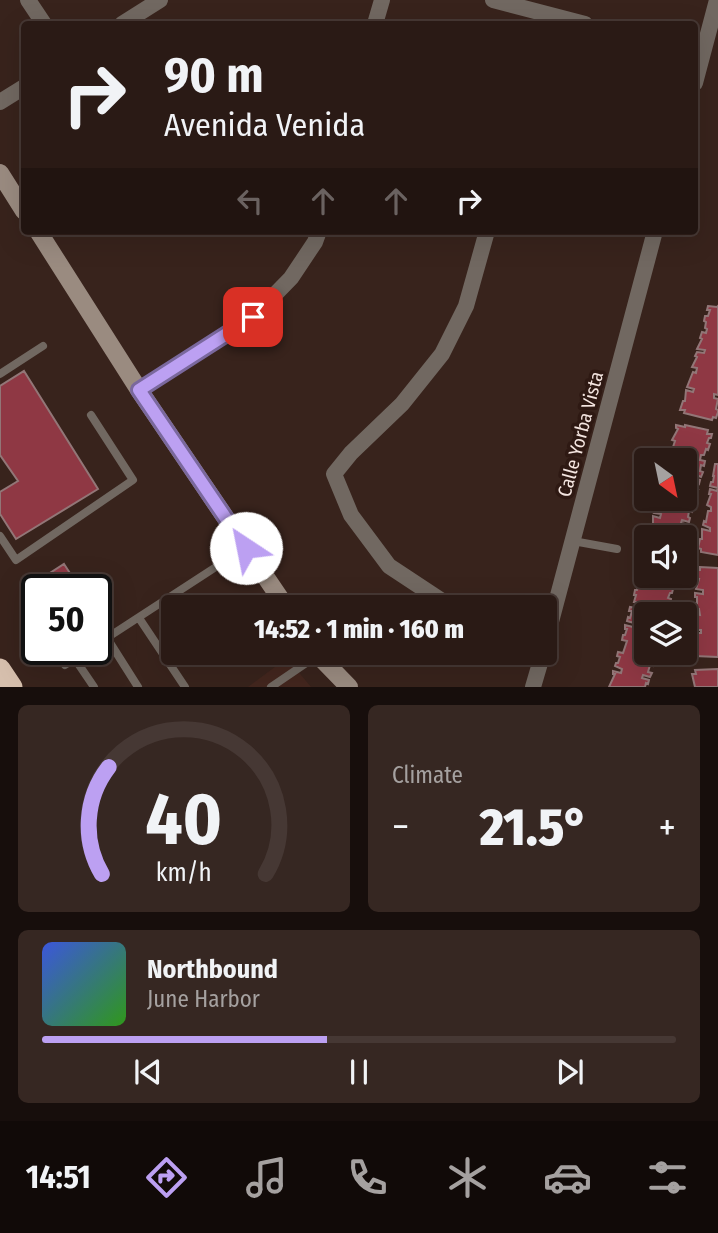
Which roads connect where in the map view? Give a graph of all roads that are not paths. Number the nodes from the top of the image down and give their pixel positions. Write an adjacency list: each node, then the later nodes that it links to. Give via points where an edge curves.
1 (28, 0): 7 (street)
2 (160, 0): 8 (street)
3 (382, 0): 9 (street)
4 (493, 0): 6 (street)
5 (717, 0): 10 (street)
6 (543, 19)
7 (42, 21)
8 (127, 21)
9 (376, 21)
10 (705, 55): 11 (street)
11 (698, 75)
12 (21, 89): 13 (street)
13 (0, 102)
14 (0, 173): 15 (main road)
15 (21, 206)
16 (41, 235): 22 (main road)
17 (318, 235): 22 (street, via 291,278 253,317)
18 (486, 235): 29 (street, via 466,306 443,355 334,474 351,515 389,566)
19 (654, 235): 25 (street, Calle Yorba Vista)
20 (43, 346): 21 (lane)
21 (0, 374)
22 (139, 390): 26 (main road)
23 (91, 415): 24 (lane, via 133,480 16,560)
24 (0, 536)
25 (573, 541): 27 (lane); 30 (street, Calle Yorba Vista)
26 (246, 548): 28 (main road); 31 (lane)
27 (617, 549)
28 (278, 595)
29 (433, 595)
30 (557, 597)
31 (139, 618): 32 (lane); 42 (lane)
32 (112, 635)
33 (112, 646): 41 (lane)
34 (79, 665): 40 (lane)
35 (302, 665): 43 (lane)
36 (328, 665): 44 (main road)
37 (539, 665): 45 (street)
38 (0, 668): 39 (highway)
39 (12, 687)
40 (94, 687)
41 (138, 687)
42 (185, 687)
43 (271, 687)
44 (349, 687)
45 (533, 687)

